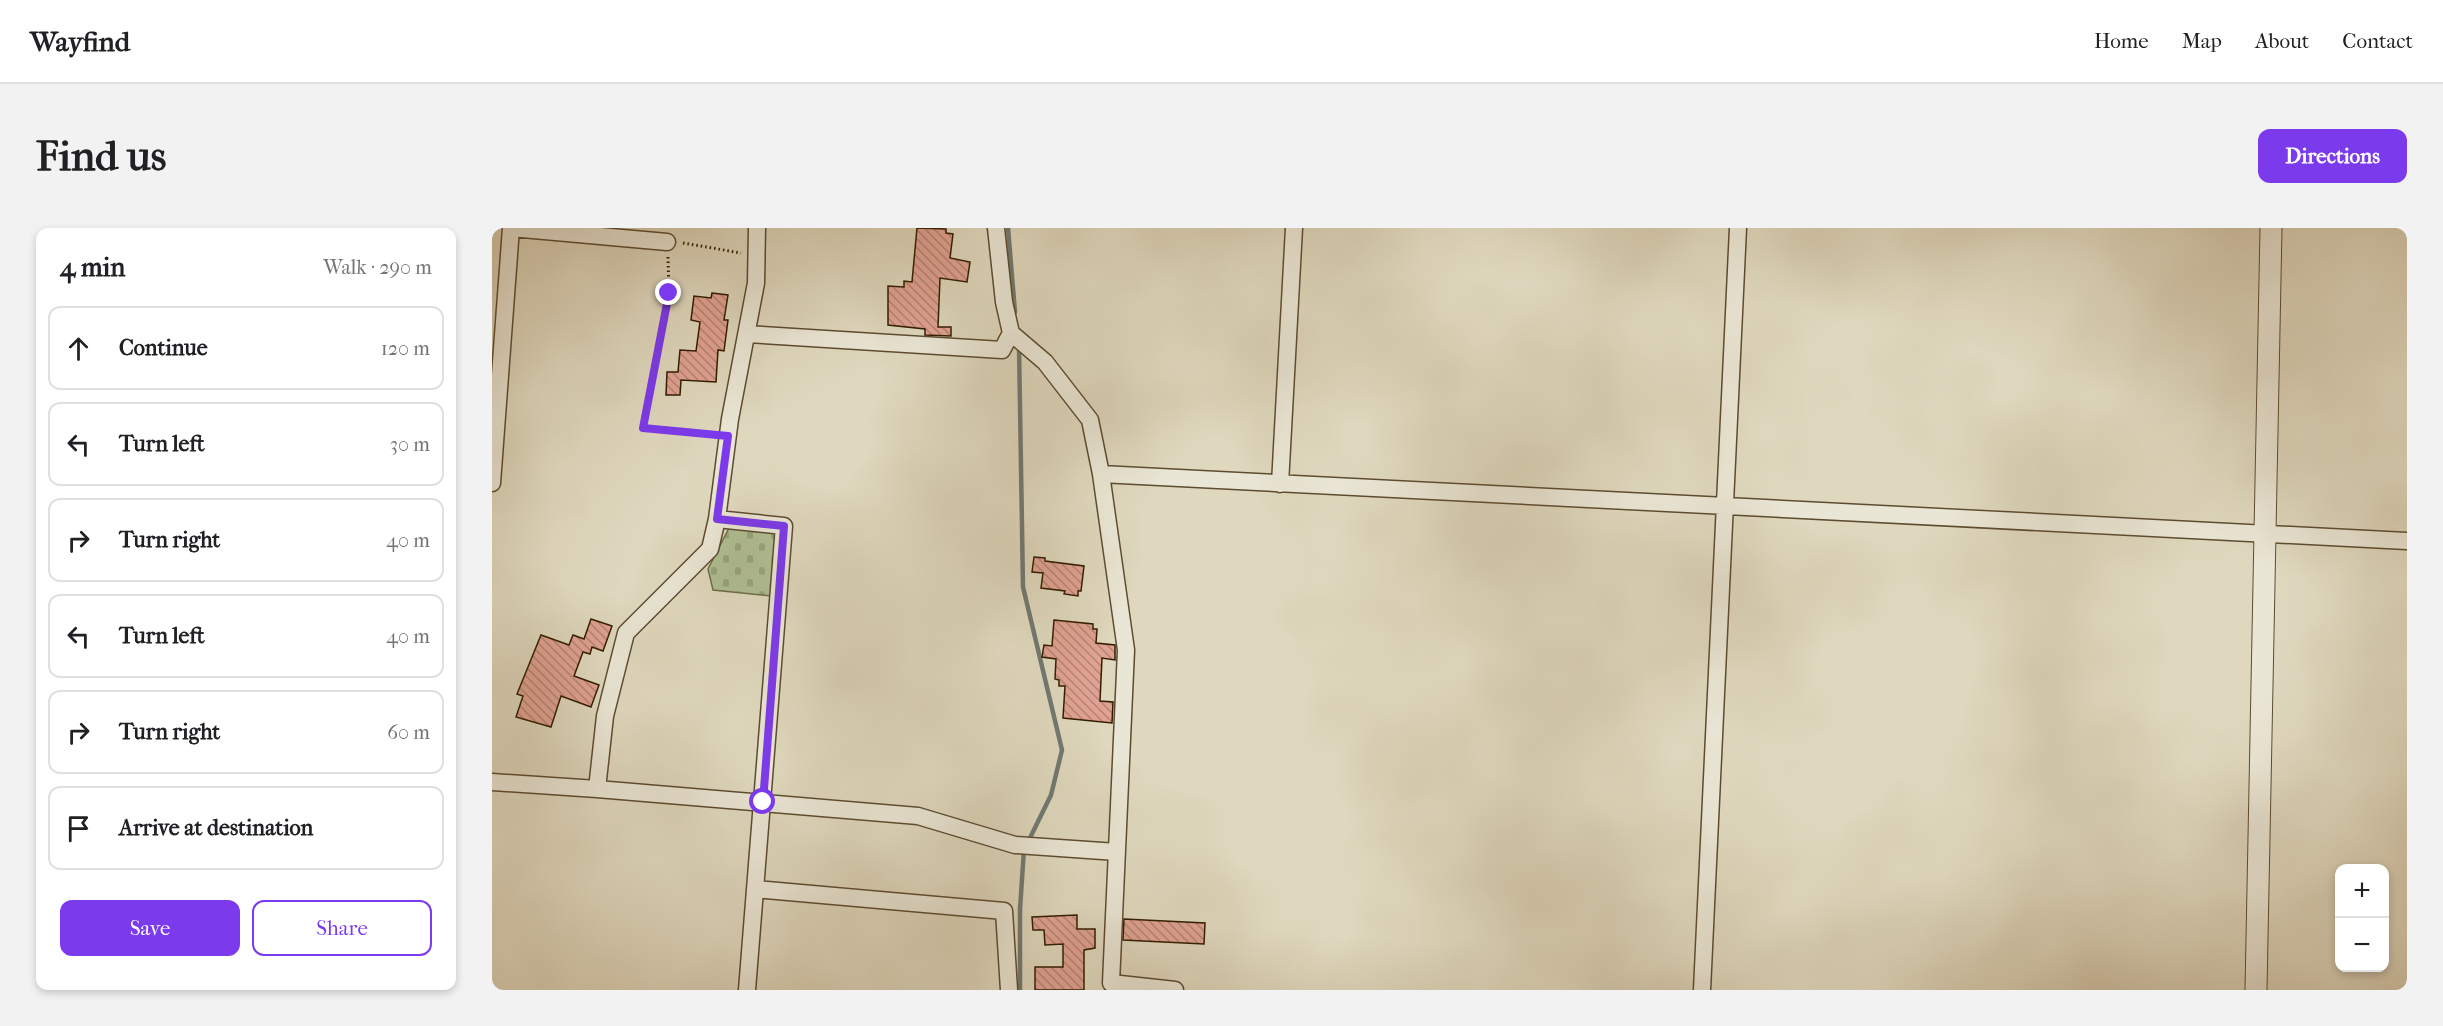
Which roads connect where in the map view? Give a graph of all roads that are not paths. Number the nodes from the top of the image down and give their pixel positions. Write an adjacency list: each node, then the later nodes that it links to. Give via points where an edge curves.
1 (511, 228): 7 (street); 11 (street)
2 (757, 228): 9 (street)
3 (996, 228): 8 (street)
4 (1294, 228): 12 (street)
5 (1738, 228): 13 (street)
6 (2271, 228): 15 (street)
7 (667, 242)
8 (1011, 333): 9 (street, via 1002,350); 10 (street, via 1045,362 1090,420)
9 (747, 334): 14 (street)
10 (1101, 474): 12 (street); 20 (street, via 1126,650)
11 (492, 483)
12 (1280, 484): 13 (street)
13 (1723, 507): 15 (street); 26 (street)
14 (717, 519): 18 (street, via 710,549 626,633 605,716); 19 (street, via 784,526)
15 (2265, 534): 16 (street); 27 (street)
16 (2407, 541)
17 (492, 782): 18 (street)
18 (597, 789): 19 (street)
19 (763, 802): 20 (street, via 918,816 1024,846); 21 (street)
20 (1117, 852): 22 (street, via 1111,984)
21 (755, 889): 23 (street); 24 (street, via 1004,911)
22 (1154, 989): 25 (street)
23 (747, 990)
24 (1009, 990)
25 (1175, 990)
26 (1701, 990)
27 (2256, 990)

